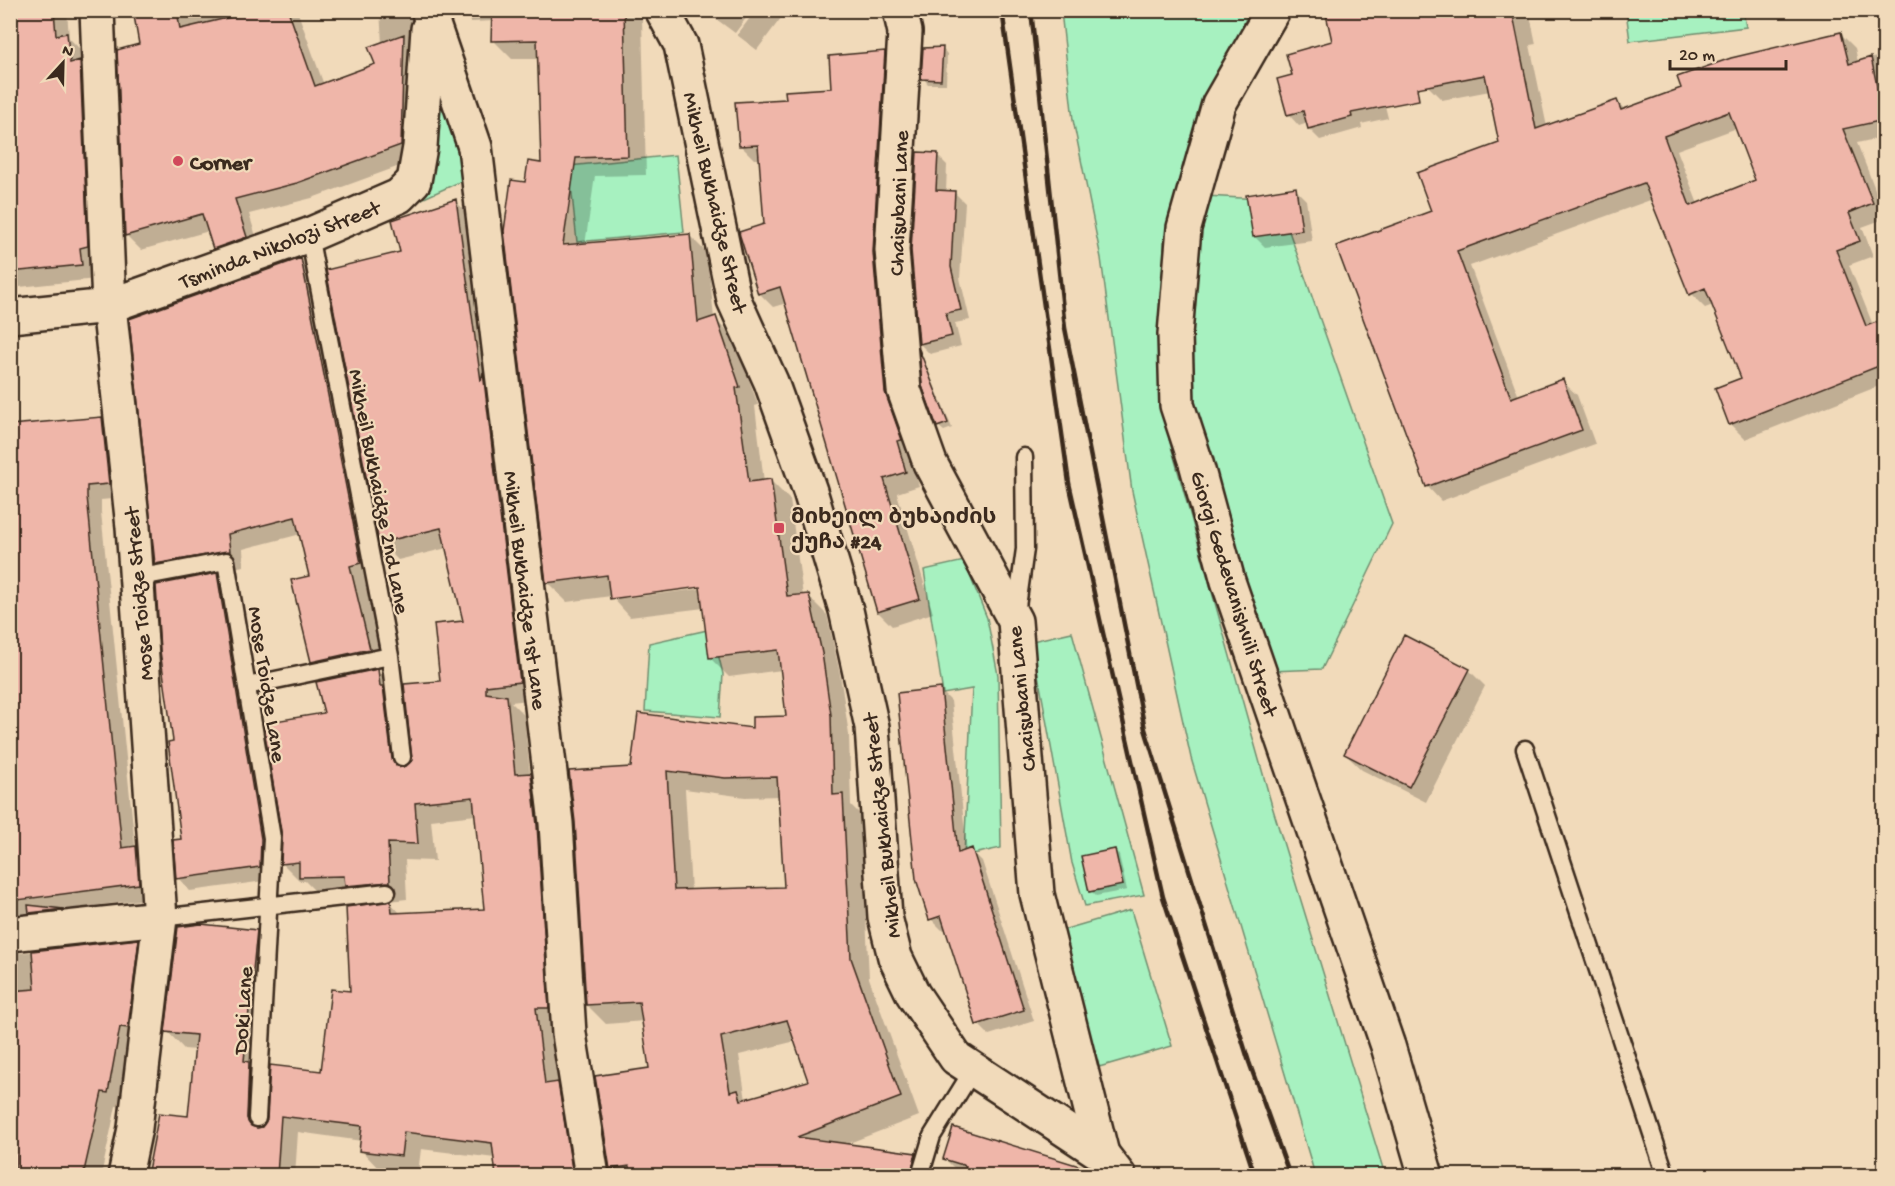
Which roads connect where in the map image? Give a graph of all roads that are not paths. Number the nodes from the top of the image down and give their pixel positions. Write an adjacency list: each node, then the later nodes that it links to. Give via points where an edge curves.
1 (97, 10): 7 (street, Mose Toidze Street)
2 (662, 10): 20 (street, Mikheil Bukhaidze Street, via 681,45 734,300 771,382 846,610 872,727 885,917 895,957 913,994 956,1058)
3 (900, 10): 11 (street, Chaisubani Lane, via 905,32 892,250 904,390 930,463)
4 (1273, 10): 26 (street, Giorgi Gedevanishvili Street, via 1219,104 1184,228 1175,334 1176,405 1228,581 1388,1046)
5 (429, 13): 6 (street, Tsminda Nikolozi Street, via 414,181 399,195); 24 (street, Mikheil Bukhaidze 1st Lane, via 475,147 556,823 569,1034)
6 (309, 235): 7 (street, Tsminda Nikolozi Street); 12 (lane, Mikheil Bukhaidze 2nd Lane)
7 (109, 306): 8 (street, Tsminda Nikolozi Street); 10 (street, Mose Toidze Street)
8 (10, 316)
9 (1024, 457): 11 (lane, via 1025,549)
10 (136, 578): 13 (lane, Mose Toidze Lane, via 226,561); 18 (street, Mose Toidze Street)
11 (1015, 621): 22 (street, Chaisubani Lane, via 1037,894)
12 (390, 656): 13 (lane); 15 (lane, Mikheil Bukhaidze 2nd Lane)
13 (247, 686): 17 (lane, Mose Toidze Lane, via 272,838)
14 (1525, 749): 27 (lane)
15 (402, 757)
16 (387, 892): 17 (lane)
17 (270, 905): 18 (lane); 21 (lane, Doki Lane)
18 (160, 918): 19 (street); 23 (street, Mose Toidze Street, via 135,1128)
19 (10, 934)
20 (973, 1070): 22 (street, Mikheil Bukhaidze Street); 25 (lane, via 932,1136)
21 (257, 1118)
22 (1110, 1165)
23 (124, 1176)
24 (592, 1176)
25 (920, 1176)
26 (1426, 1176)
27 (1666, 1176)

